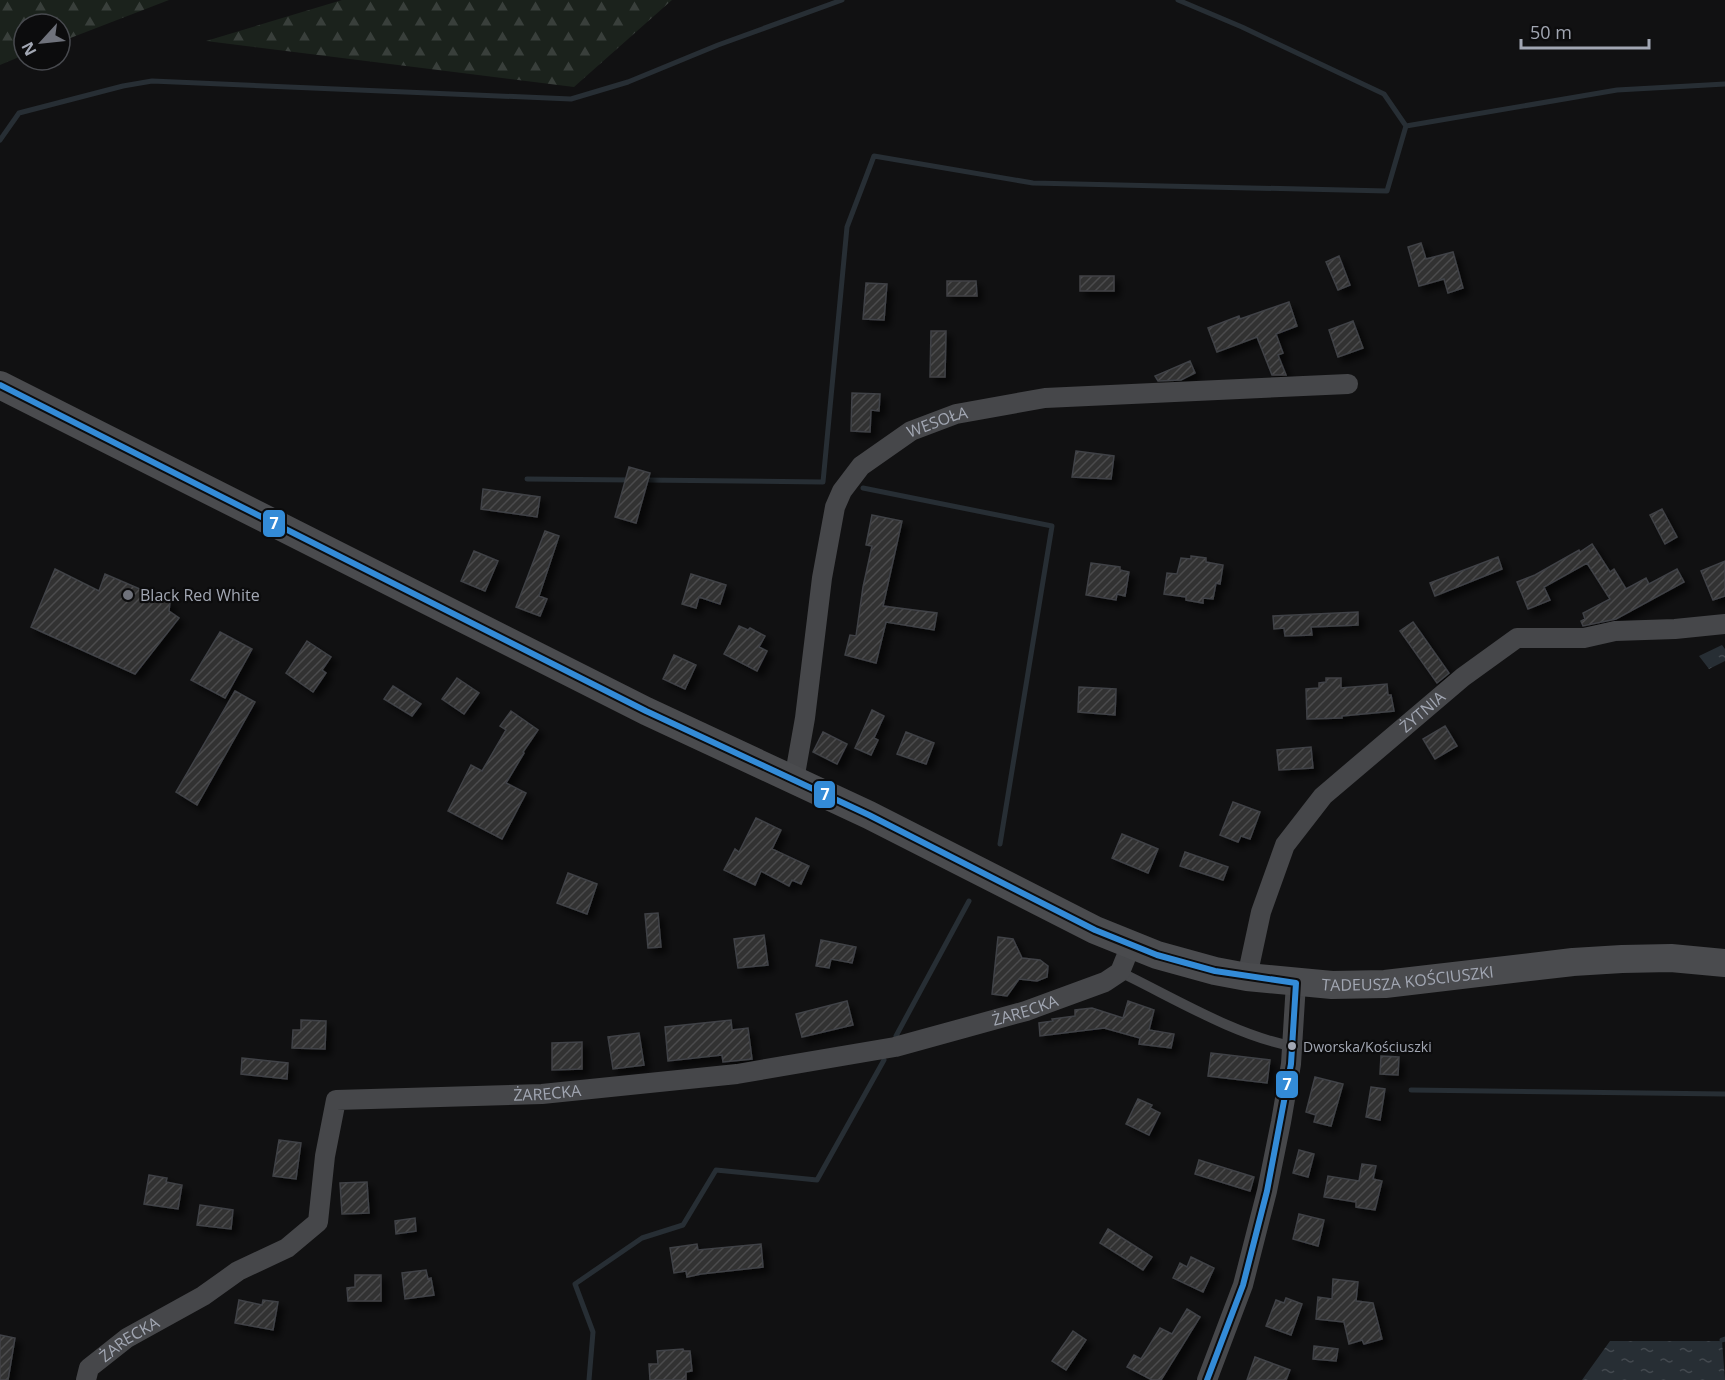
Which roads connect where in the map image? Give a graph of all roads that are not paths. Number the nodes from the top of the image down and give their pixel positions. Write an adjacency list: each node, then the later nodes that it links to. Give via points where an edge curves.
1 (1348, 384): 4 (street, WESOŁA, via 1045,398 956,414 911,431 861,466 835,507)
2 (0, 385): 4 (main road, TADEUSZA KOŚCIUSZKI, via 646,711)
3 (1725, 624): 8 (street, ŻYTNIA, via 1615,631 1584,638 1517,638 1472,671 1323,796 1285,845 1261,912)
4 (794, 780): 5 (main road, TADEUSZA KOŚCIUSZKI)
5 (1131, 945): 7 (street); 8 (main road, TADEUSZA KOŚCIUSZKI, via 1194,966)
6 (1725, 963): 9 (main road, TADEUSZA KOŚCIUSZKI, via 1622,959 1385,984)
7 (1120, 972): 10 (lane, via 1230,1025); 11 (street, ŻARECKA, via 1105,982 1026,1011 895,1047 748,1072 542,1094 336,1100 318,1222 287,1248 238,1271 203,1296 127,1338 89,1368)
8 (1247, 977): 9 (main road, TADEUSZA KOŚCIUSZKI)
9 (1296, 983): 10 (street)
10 (1292, 1046): 12 (street, via 1281,1122 1256,1237 1243,1285)
11 (86, 1380)
12 (1207, 1380)

